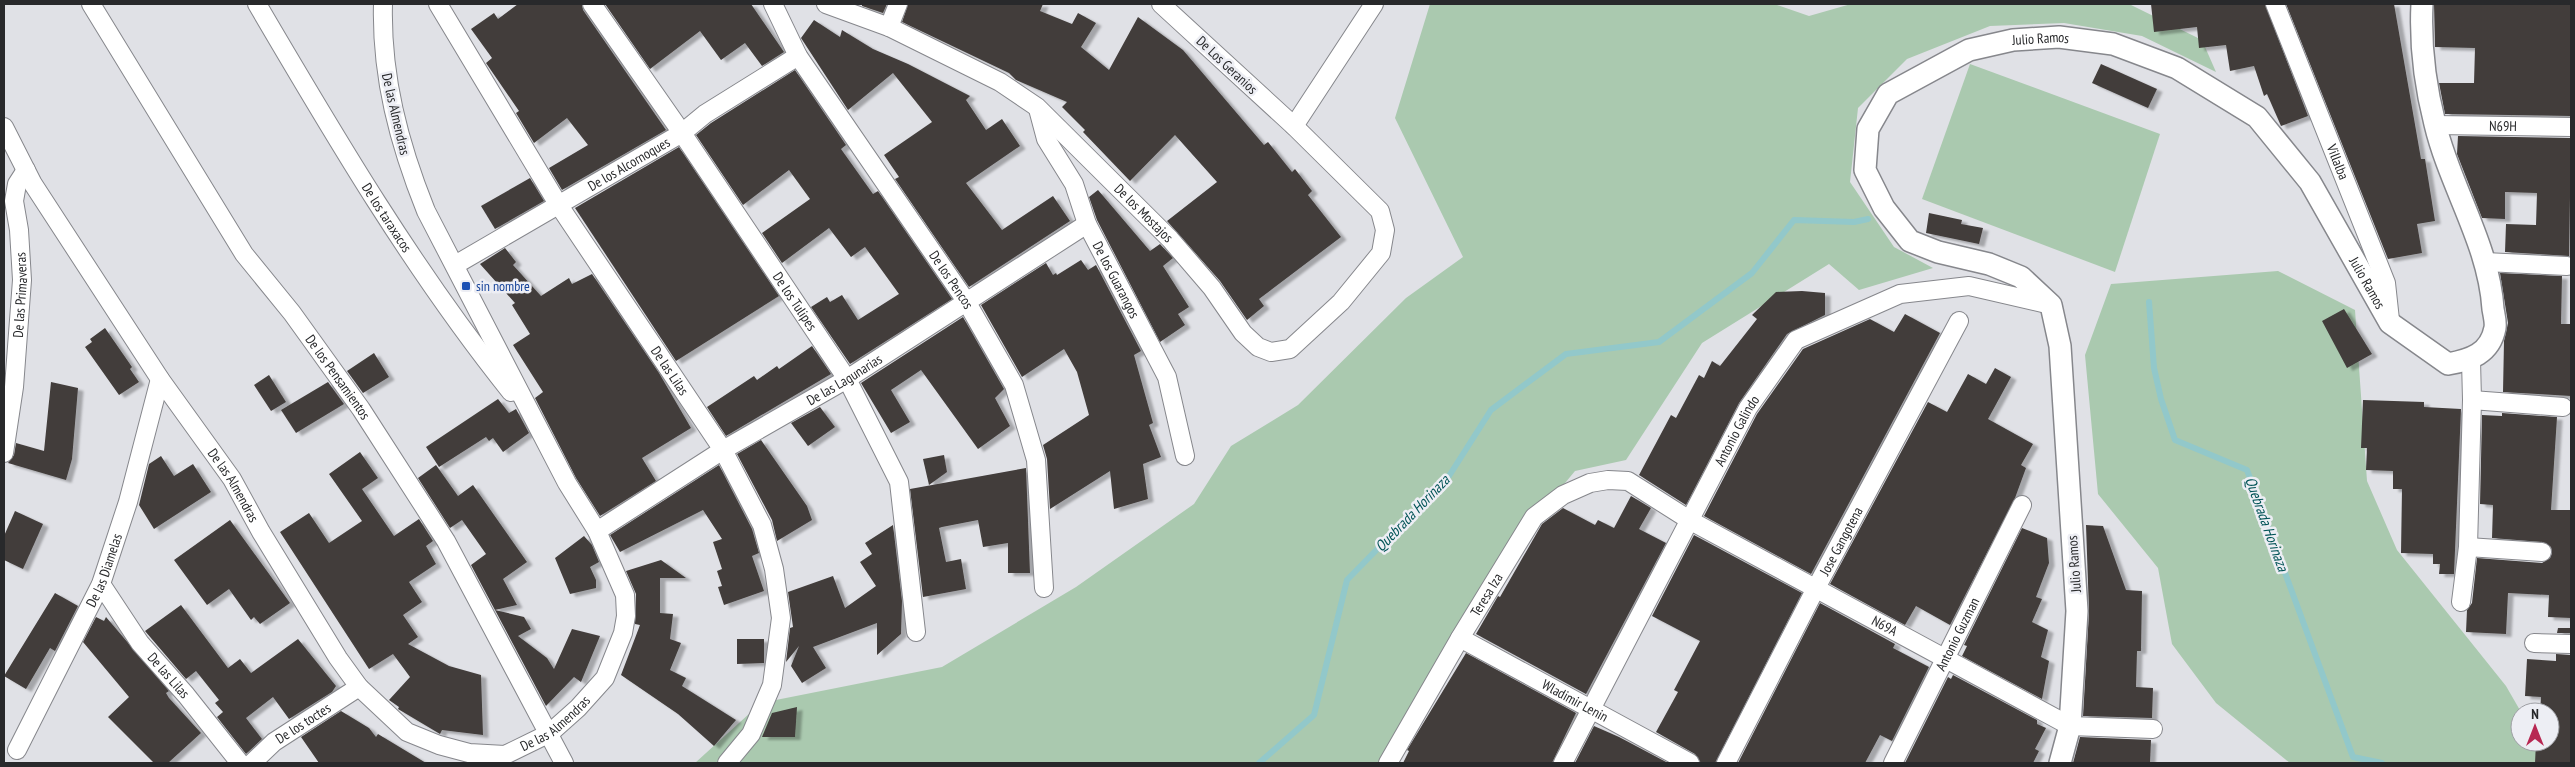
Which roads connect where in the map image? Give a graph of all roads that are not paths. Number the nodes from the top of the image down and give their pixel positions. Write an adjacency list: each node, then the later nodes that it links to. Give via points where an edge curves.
1 (91, 4): 60 (street, De los Pensamientos, via 244,254 292,313 361,409 446,541)
2 (256, 4): 37 (street, De los taraxacos, via 339,144 470,340)
3 (383, 4): 26 (street, De las Almendras, via 384,55 398,134 426,210)
4 (438, 4): 22 (street, De las Lilas)
5 (592, 4): 20 (street, De los Tulipes)
6 (773, 4): 14 (street, De los Pencos)
7 (826, 4): 13 (street, De los Mostajos)
8 (898, 4): 13 (street)
9 (1161, 4): 17 (street, De Los Geranios)
10 (1374, 4): 17 (street)
11 (2275, 4): 31 (street, Villalba, via 2386,283)
12 (2422, 4): 16 (street, via 2420,39)
13 (889, 27): 15 (street, De los Mostajos, via 1000,82)
14 (798, 56): 20 (street, De los Alcornoques, via 706,114); 28 (street, De los Pencos)
15 (1037, 107): 23 (street, De los Mostajos, via 1170,239 1212,288 1243,333 1258,348 1270,352 1290,349 1341,302 1382,253 1385,230); 24 (street, De los Guarangos, via 1046,139 1074,184)
16 (2435, 125): 19 (street, N69H); 25 (street)
17 (1294, 126): 23 (street, De Los Geranios)
18 (4, 127): 21 (street, De las Almendras)
19 (2571, 127)
20 (682, 133): 22 (street, De los Alcornoques); 34 (street, De los Tulipes)
21 (26, 170): 33 (street, De las Almendras); 39 (street, De las Primaveras, via 17,184 14,201 22,280 14,387)
22 (558, 204): 26 (street, De los Alcornoques); 38 (street, De las Lilas)
23 (1380, 211)
24 (1087, 224): 28 (street, De las Lagunarias); 40 (street, De los Guarangos, via 1167,377)
25 (2485, 262): 27 (street); 32 (street, via 2495,327 2489,343)
26 (455, 265): 37 (street, De las Almendras)
27 (2566, 266)
28 (966, 301): 34 (street, De las Lagunarias); 48 (street, De los Pencos, via 1014,385 1036,460)
29 (2051, 305): 31 (street, Julio Ramos, via 2021,277 1910,242 1884,208 1865,170 1868,128 1888,94 1969,50 2013,40 2059,37 2113,44 2178,68 2257,117 2310,182); 43 (street, Antonio Galindo, via 1969,286 1900,294 1796,340 1748,408); 58 (street, Julio Ramos, via 2060,346 2077,611)
30 (1959, 321): 49 (street, Jose Gangotena)
31 (2390, 323): 32 (street, Julio Ramos, via 2448,364)
32 (2471, 360): 35 (street)
33 (160, 379): 47 (street, De las Diamelas, via 128,502); 56 (street, De las Almendras, via 232,479 261,532)
34 (847, 379): 38 (street, De las Lagunarias); 51 (street, De los Tulipes, via 899,482)
35 (2472, 400): 36 (street); 45 (street)
36 (2563, 406)
37 (534, 419): 44 (street, De las Almendras, via 567,483)
38 (723, 450): 44 (street, De las Lagunarias); 65 (street, De las Lilas, via 762,525 774,568 781,618 772,685 751,734)
39 (4, 453)
40 (1185, 456)
41 (1628, 481): 43 (street, N69A); 52 (street, Teresa Iza, via 1590,483 1563,495 1534,517)
42 (2022, 505): 55 (street, Antonio Guzman)
43 (1691, 521): 49 (street, N69A); 57 (street, Antonio Galindo)
44 (597, 531): 60 (street, De las Almendras, via 625,595 623,633 605,678)
45 (2468, 547): 46 (street); 50 (street)
46 (2542, 552)
47 (101, 584): 61 (street, De las Diamelas); 62 (street, De las Lilas, via 140,643)
48 (1044, 588)
49 (1816, 588): 55 (street, N69A); 69 (street, Jose Gangotena)
50 (2461, 602)
51 (916, 632)
52 (1460, 638): 57 (street, Wladimir Lenin); 66 (street, Teresa Iza)
53 (2534, 643): 54 (street)
54 (2571, 644)
55 (1945, 659): 58 (street, N69A); 70 (street, Antonio Guzman)
56 (359, 687): 60 (street, De las Almendras, via 407,732 469,753 505,755); 63 (street, De los toctes, via 274,742)
57 (1592, 710): 67 (street, Antonio Galindo); 68 (street, Wladimir Lenin)
58 (2070, 726): 59 (street, N69A); 71 (street, Julio Ramos)
59 (2153, 729)
60 (550, 733): 64 (street, De los Pensamientos)
61 (17, 750)
62 (240, 763)
63 (252, 763)
64 (564, 763)
65 (727, 763)
66 (1388, 763)
67 (1563, 763)
68 (1690, 763)
69 (1726, 763)
70 (1893, 763)
71 (2060, 763)

